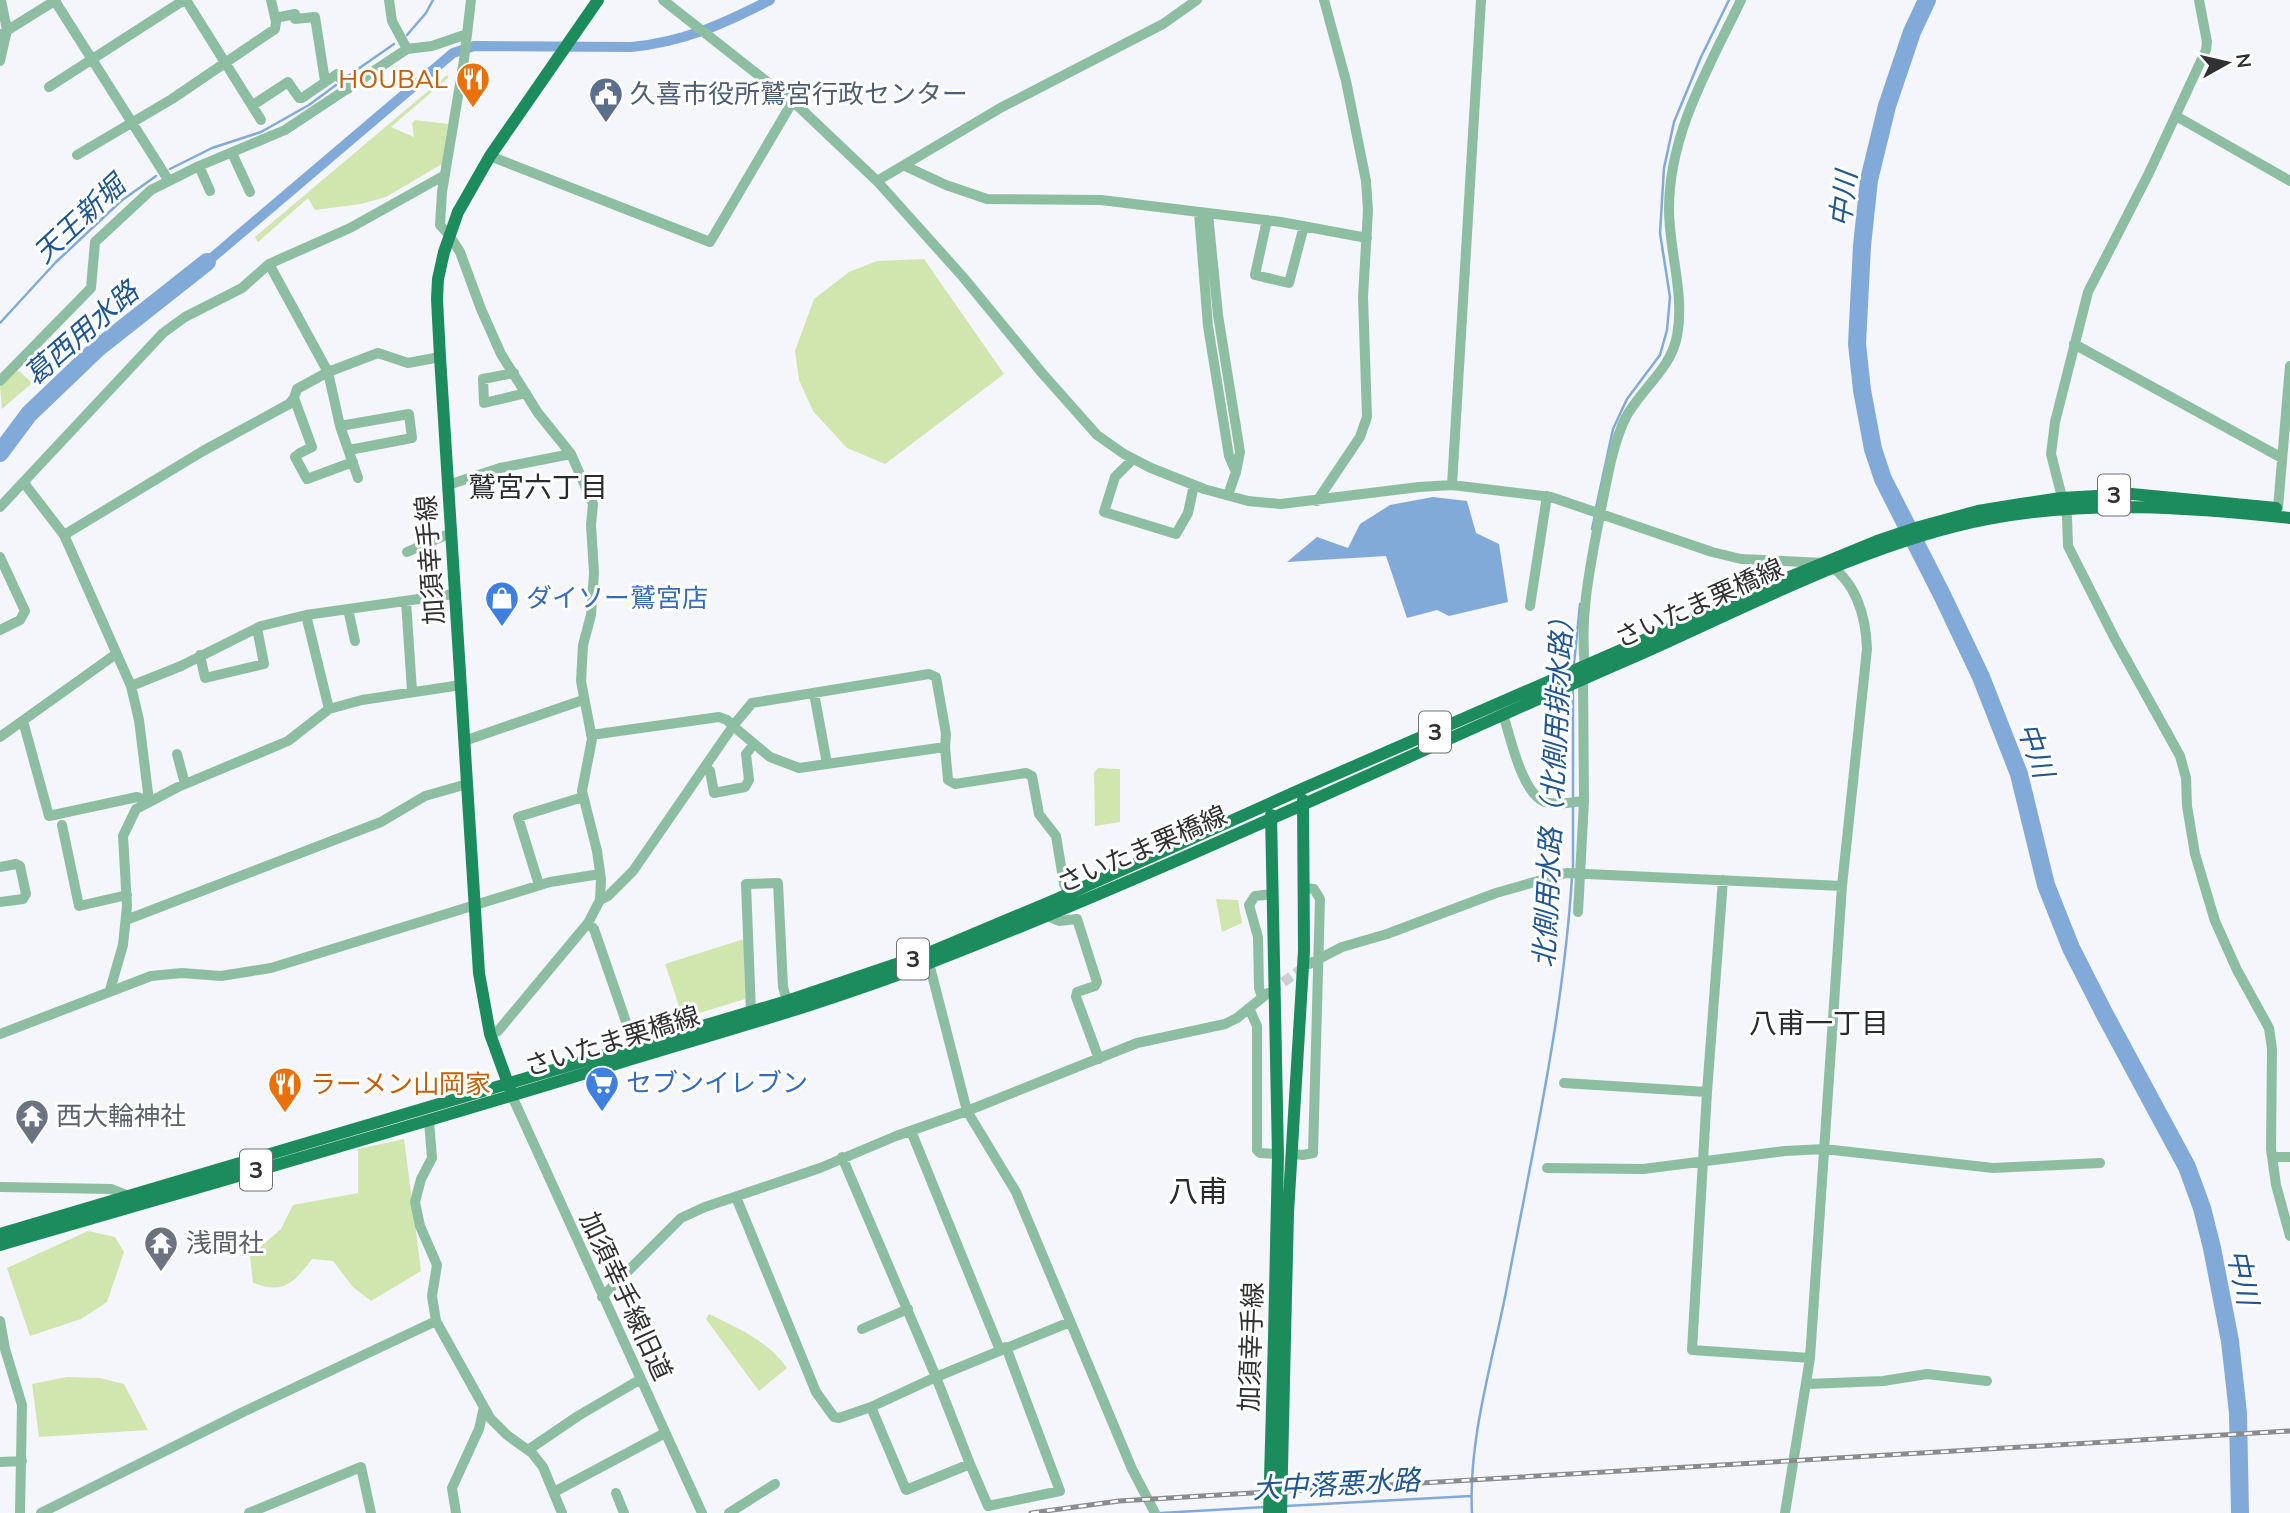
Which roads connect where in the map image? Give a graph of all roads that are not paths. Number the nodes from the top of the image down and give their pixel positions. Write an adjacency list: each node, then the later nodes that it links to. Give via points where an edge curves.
1 (1, 0): 15 (street)
2 (56, 0): 15 (street); 18 (street)
3 (185, 0): 18 (street); 20 (street)
4 (271, 0): 14 (street)
5 (390, 0): 17 (street, via 392,21)
6 (471, 0): 16 (street)
7 (598, 0): 31 (main road, 加須幸手線)
8 (663, 0): 24 (street)
9 (1196, 0): 33 (street, via 1163,24 1002,107)
10 (1324, 0): 44 (street, via 1366,181)
11 (1481, 0): 65 (street)
12 (1741, 0): 72 (street, via 1674,152 1669,209 1677,339 1668,360 1627,415)
13 (2199, 0): 26 (street, via 2206,50)
14 (275, 18): 20 (street, via 275,29); 21 (street, via 315,17)
15 (4, 33): 19 (street)
16 (466, 38): 17 (street); 34 (street)
17 (407, 49): 23 (street)
18 (92, 59): 22 (street); 28 (street)
19 (0, 61)
20 (226, 62): 25 (street); 28 (street)
21 (325, 81): 23 (street, via 337,74); 25 (street, via 299,98 288,82)
22 (49, 87)
23 (348, 89): 29 (street, via 285,130)
24 (793, 100): 31 (street, via 710,242); 36 (street)
25 (253, 105): 27 (street)
26 (2176, 116): 37 (street); 46 (street, via 2097,273)
27 (261, 120)
28 (133, 121): 30 (street); 35 (street)
29 (232, 153): 32 (street); 39 (street)
30 (77, 155)
31 (490, 156): 43 (main road, 加須幸手線)
32 (199, 166): 35 (street); 38 (street)
33 (905, 166): 36 (street); 40 (street, via 987,199 1101,200)
34 (445, 175): 43 (street, via 440,225); 45 (street, via 351,228)
35 (169, 181): 51 (street, via 148,192 98,238 91,288)
36 (877, 181): 58 (street, via 1097,435)
37 (2290, 181)
38 (210, 191)
39 (250, 192)
40 (1203, 213): 41 (street); 60 (street, via 1240,452); 60 (street, via 1208,326 1229,456)
41 (1267, 220): 42 (street); 42 (street, via 1255,275 1289,283)
42 (1304, 226): 44 (street)
43 (449, 235): 47 (main road, 加須幸手線, via 438,279); 50 (street, via 501,354)
44 (1367, 238): 68 (street, via 1363,297 1367,417 1360,436)
45 (269, 264): 49 (street); 62 (street, via 242,288 163,333)
46 (2074, 344): 57 (street); 69 (street, via 2051,454)
47 (440, 357): 49 (street, via 408,363 378,353); 63 (main road, 加須幸手線)
48 (2290, 366): 57 (street)
49 (328, 372): 53 (street, via 297,388); 54 (street)
50 (514, 373): 52 (street); 52 (street, via 483,379 484,403)
51 (0, 381)
52 (526, 393): 56 (street)
53 (294, 398): 59 (street, via 312,447 295,457 307,480); 75 (street)
54 (340, 426): 55 (street); 55 (street, via 409,414 412,438)
55 (349, 450): 59 (street)
56 (571, 454): 63 (street, via 500,468); 94 (street, via 593,505 594,573 583,645)
57 (2282, 458): 71 (street)
58 (1133, 459): 64 (street); 64 (street, via 1115,477 1104,512 1176,534 1188,513)
59 (353, 463): 61 (street)
60 (1236, 472): 66 (street)
61 (358, 478)
62 (24, 483): 70 (street); 75 (street)
63 (448, 485): 74 (main road, 加須幸手線)
64 (1194, 485): 66 (street)
65 (1452, 485): 67 (street); 68 (street)
66 (1228, 495): 68 (street, via 1281,504)
67 (1546, 496): 72 (street); 81 (street)
68 (1317, 500)
69 (2063, 504): 71 (main road, さいたま栗橋線 / 3, via 2132,494); 73 (main road, さいたま栗橋線 / 3, via 2203,509); 78 (main road, さいたま栗橋線 / 3, via 1941,526); 156 (street, via 2071,552 2180,755 2192,842 2211,910 2269,1028)
70 (0, 507)
71 (2284, 509)
72 (1596, 513): 78 (street, via 1741,559); 89 (street)
73 (2290, 518)
74 (451, 533): 76 (street); 79 (main road, 加須幸手線)
75 (64, 535): 87 (street)
76 (407, 552)
77 (0, 557): 85 (street, via 25,611 20,621)
78 (1830, 565): 89 (main road, さいたま栗橋線 / 3); 122 (street, via 1858,600 1867,632)
79 (454, 594): 80 (street); 90 (main road, 加須幸手線)
80 (406, 601): 82 (street); 92 (street)
81 (1530, 606)
82 (348, 609): 83 (street); 86 (street)
83 (306, 615): 84 (street); 95 (street)
84 (257, 628): 88 (street); 88 (street, via 264,664 205,678)
85 (0, 631)
86 (355, 641)
87 (116, 654): 91 (street); 97 (street)
88 (200, 656): 91 (street)
89 (1577, 676): 96 (main road, さいたま栗橋線 / 3); 109 (main road, さいたま栗橋線 / 3); 112 (street)
90 (461, 685): 92 (street); 101 (main road, 加須幸手線)
91 (131, 686): 111 (street)
92 (412, 691): 95 (street)
93 (814, 693): 98 (street, via 752,703); 103 (street, via 929,674 936,677); 105 (street)
94 (583, 700): 99 (street); 101 (street)
95 (329, 709): 107 (street, via 288,741)
96 (1503, 714): 112 (street, via 1521,771 1535,796 1558,804); 114 (main road, さいたま栗橋線 / 3)
97 (23, 720): 100 (street); 111 (street, via 49,816 137,797)
98 (733, 726): 99 (street, via 719,717); 102 (street); 106 (street)
99 (591, 735): 110 (street)
100 (0, 737)
101 (464, 741): 108 (main road, 加須幸手線)
102 (754, 744): 105 (street, via 770,757 799,768); 106 (street, via 747,754 749,780 745,787 714,793)
103 (945, 747): 105 (street); 124 (street, via 948,779 955,784 1026,773 1032,776 1039,814 1056,836)
104 (177, 754): 107 (street)
105 (827, 764)
106 (705, 767): 127 (street, via 633,871)
107 (185, 784): 111 (street)
108 (467, 784): 129 (main road, 加須幸手線); 132 (street, via 425,796 381,821)
109 (1302, 789): 113 (main road, さいたま栗橋線 / 3); 114 (main road, 加須幸手線)
110 (583, 797): 119 (street); 121 (street, via 518,817)
111 (149, 801): 126 (street, via 136,809 123,836)
112 (1584, 801): 118 (street)
113 (1269, 804): 115 (main road, 加須幸手線); 124 (main road, さいたま栗橋線 / 3)
114 (1304, 804): 115 (main road, さいたま栗橋線 / 3); 123 (main road, 加須幸手線)
115 (1271, 820): 125 (main road, 加須幸手線); 130 (main road, さいたま栗橋線 / 3)
116 (62, 825): 126 (street, via 79,906)
117 (0, 867): 128 (street, via 20,866 26,894 23,899)
118 (1574, 873): 120 (street); 131 (street); 134 (street, via 1496,893)
119 (600, 874): 121 (street); 127 (street)
120 (1723, 880): 122 (street); 147 (street)
121 (539, 885): 129 (street)
122 (1842, 886): 152 (street)
123 (1304, 888): 134 (street, via 1314,889 1320,898); 154 (main road, 加須幸手線)
124 (1068, 893): 130 (main road, さいたま栗橋線 / 3)
125 (1273, 894): 139 (street, via 1255,895 1249,905 1258,937 1259,988 1265,995); 153 (main road, 加須幸手線)
126 (127, 895): 132 (street)
127 (600, 900): 133 (street)
128 (0, 902)
129 (474, 904): 137 (street, via 271,968 221,976 162,973); 142 (main road, 加須幸手線, via 481,993)
130 (1042, 911): 135 (main road, さいたま栗橋線 / 3); 138 (main road, さいたま栗橋線 / 3); 144 (street, via 1059,921 1077,919 1097,982 1076,997)
131 (1578, 912)
132 (126, 920): 137 (street)
133 (588, 923): 142 (street, via 498,1031); 143 (street)
134 (1318, 957): 136 (street); 154 (street, via 1313,1153)
135 (929, 963): 148 (main road, さいたま栗橋線 / 3); 149 (street)
136 (1309, 964)
137 (110, 990): 141 (street)
138 (787, 1001): 140 (main road, さいたま栗橋線 / 3); 140 (street, via 778,883 746,884)
139 (1249, 1008): 144 (street, via 1225,1024 1138,1043); 153 (street, via 1257,1026 1257,1150)
140 (751, 1012): 143 (main road, さいたま栗橋線 / 3)
141 (0, 1034)
142 (490, 1034): 145 (main road, 加須幸手線)
143 (634, 1045): 145 (main road, さいたま栗橋線 / 3)
144 (1099, 1059): 149 (street)
145 (507, 1082): 148 (main road, 加須幸手線); 162 (main road, さいたま栗橋線 / 3)
146 (1564, 1083): 147 (street)
147 (1707, 1092): 158 (street)
148 (512, 1096): 150 (main road, さいたま栗橋線 / 3); 167 (street, 加須幸手線旧道)
149 (967, 1111): 151 (street); 171 (street, via 1016,1192)
150 (429, 1121): 166 (main road, さいたま栗橋線 / 3); 170 (street, via 432,1158 415,1202 437,1265 432,1296)
151 (911, 1131): 155 (street); 175 (street)
152 (1824, 1149): 158 (street); 159 (street, via 1993,1168); 176 (street)
153 (1278, 1154): 173 (main road, 加須幸手線)
154 (1292, 1154): 173 (main road, 加須幸手線)
155 (842, 1157): 163 (street); 168 (street)
156 (2272, 1157): 157 (street); 165 (street)
157 (2290, 1157)
158 (1703, 1161): 160 (street, via 1643,1169); 176 (street, via 1692,1350)
159 (2100, 1163)
160 (1547, 1168)
161 (0, 1187): 162 (street, via 111,1189)
162 (131, 1197): 164 (main road, さいたま栗橋線 / 3)
163 (736, 1198): 167 (street, via 681,1218); 182 (street, via 816,1392 834,1417)
164 (0, 1234)
165 (2290, 1236)
166 (0, 1245)
167 (602, 1297): 178 (street, 加須幸手線旧道)
168 (908, 1309): 172 (street); 177 (street)
169 (0, 1321): 174 (street)
170 (436, 1321): 181 (street); 192 (street)
171 (1070, 1322): 175 (street); 200 (street)
172 (862, 1329)
173 (1280, 1337): 201 (main road, 加須幸手線, bridge); 202 (main road, 加須幸手線, bridge)
174 (3, 1349): 185 (street, via 22,1405)
175 (1003, 1349): 177 (street); 187 (street, via 1060,1490 988,1506)
176 (1811, 1358): 180 (street)
177 (936, 1377): 182 (street); 187 (street)
178 (641, 1379): 183 (street, 加須幸手線旧道); 184 (street)
179 (1987, 1381): 180 (street, via 1927,1374)
180 (1807, 1384): 203 (street)
181 (484, 1407): 184 (street, via 490,1418); 195 (street, via 452,1488)
182 (871, 1407): 187 (street, via 906,1490)
183 (665, 1433): 189 (street); 198 (street, 加須幸手線旧道)
184 (528, 1450): 189 (street, via 543,1467)
185 (22, 1461): 186 (street); 191 (street)
186 (0, 1462)
187 (970, 1464)
188 (775, 1484): 199 (street)
189 (554, 1492): 196 (street)
190 (615, 1493): 197 (street)
191 (20, 1513)
192 (41, 1513)
193 (249, 1513): 194 (street, via 361,1467)
194 (371, 1513)
195 (456, 1513)
196 (562, 1513)
197 (624, 1513)
198 (702, 1513)
199 (729, 1513)
200 (1155, 1513)
201 (1269, 1513)
202 (1281, 1513)
203 (1785, 1513)

